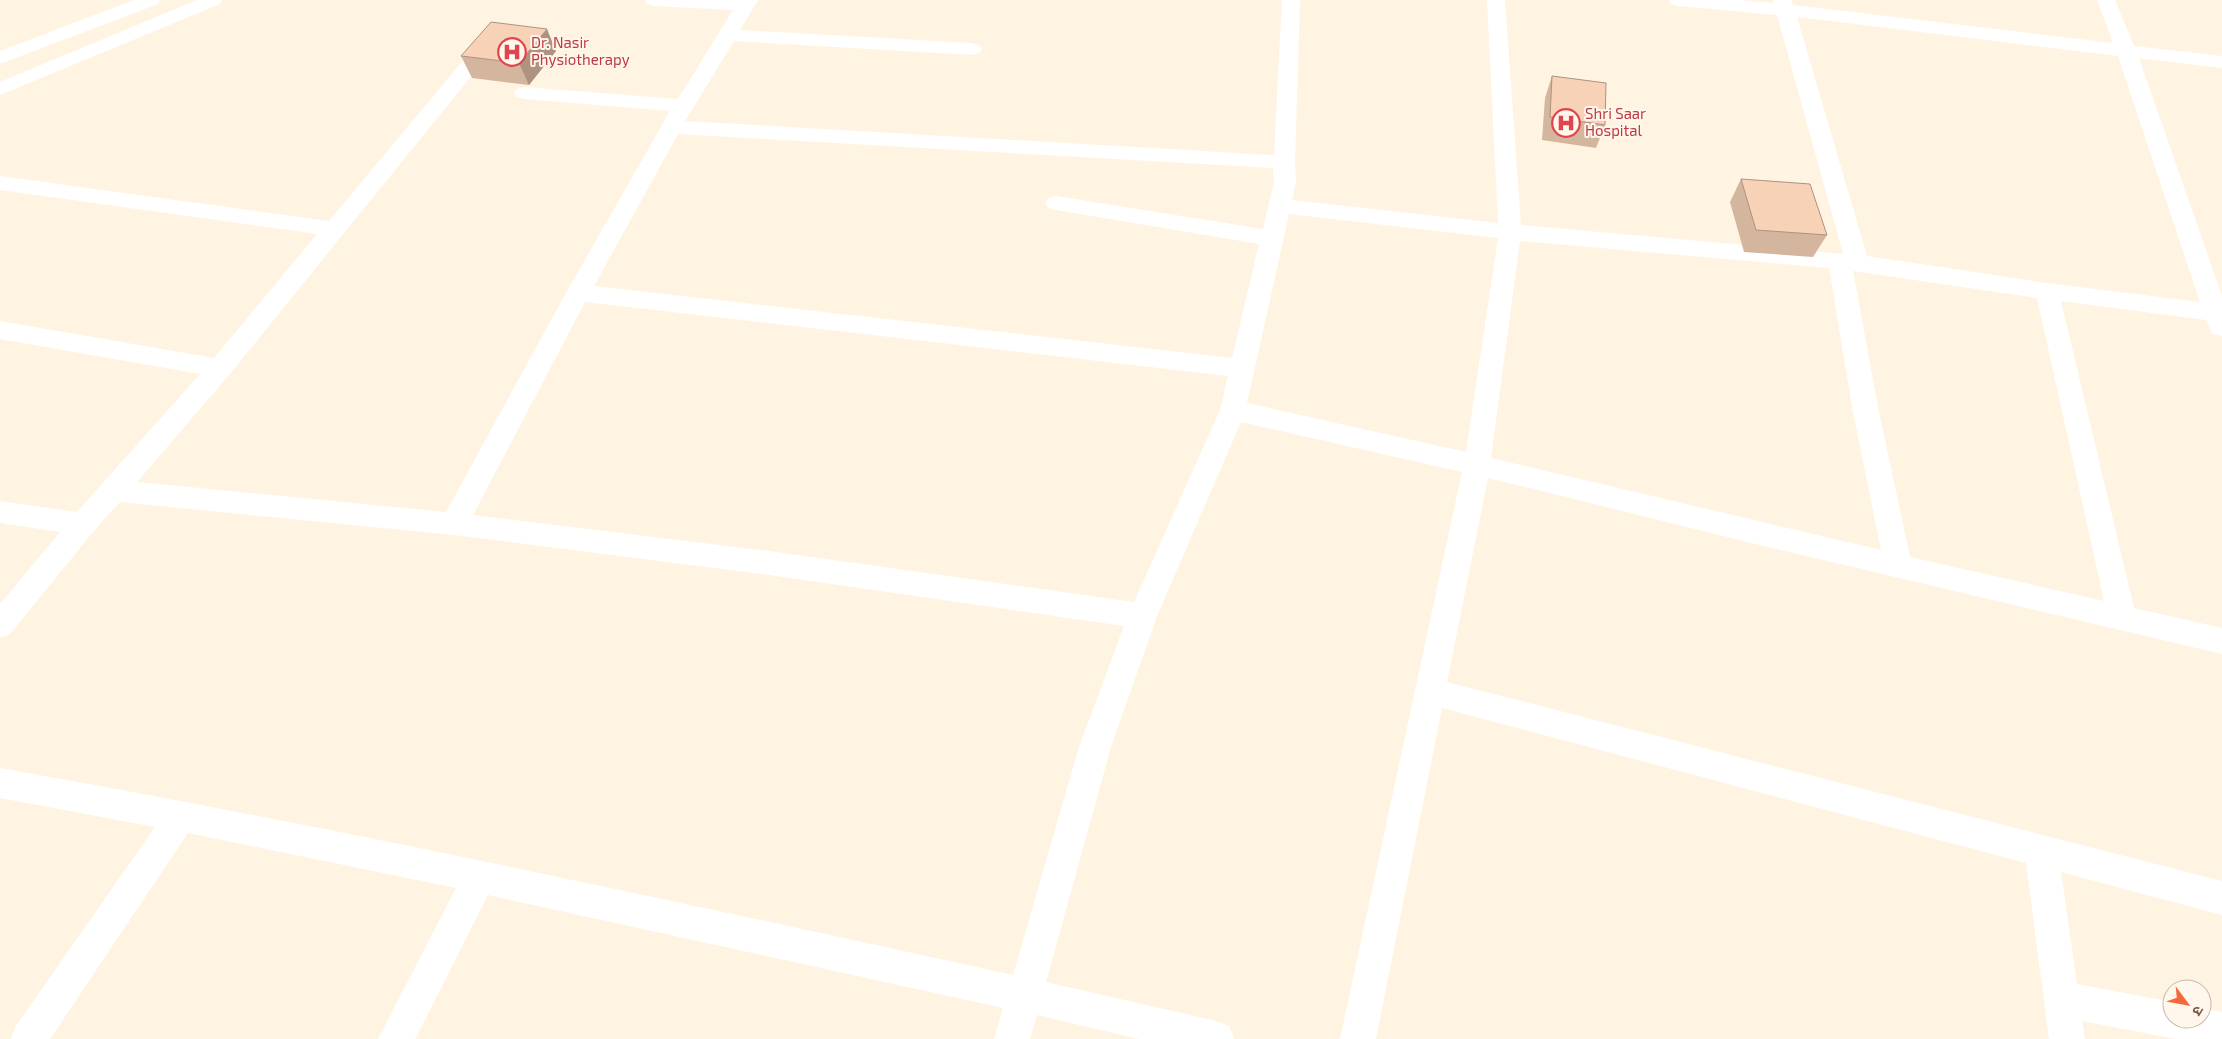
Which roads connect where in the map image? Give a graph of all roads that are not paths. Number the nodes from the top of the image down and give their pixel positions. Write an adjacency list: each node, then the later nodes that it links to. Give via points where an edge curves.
1 (151, 0): 14 (street)
2 (213, 0): 16 (street)
3 (654, 0): 8 (street)
4 (1291, 0): 20 (street)
5 (1496, 0): 25 (street)
6 (1678, 0): 9 (street)
7 (2106, 0): 13 (street)
8 (747, 2): 10 (street)
9 (1783, 5): 13 (street); 27 (street)
10 (727, 35): 12 (street); 18 (street)
11 (483, 49): 24 (street)
12 (972, 49)
13 (2126, 50): 15 (street); 30 (street)
14 (0, 58)
15 (2222, 62)
16 (0, 89)
17 (524, 93): 18 (street)
18 (684, 106): 19 (street)
19 (671, 127): 20 (street); 29 (street)
20 (1284, 162): 23 (street, via 1285,182)
21 (0, 183): 24 (street)
22 (1056, 203): 26 (street)
23 (1280, 206): 25 (street); 26 (street)
24 (333, 229): 32 (street)
25 (1510, 232): 27 (street); 35 (street)
26 (1273, 238): 33 (street)
27 (1849, 262): 28 (street); 40 (street, via 1865,408)
28 (2047, 291): 30 (street); 42 (street)
29 (578, 294): 33 (street); 39 (street)
30 (2220, 318)
31 (0, 330): 32 (street)
32 (220, 368): 36 (street)
33 (1242, 368): 34 (street)
34 (1233, 410): 35 (street); 41 (street)
35 (1477, 465): 40 (street); 45 (street)
36 (114, 491): 38 (street); 39 (street)
37 (0, 512): 38 (street)
38 (83, 524): 43 (street)
39 (454, 524): 41 (street, via 769,563)
40 (1898, 566): 42 (street)
41 (1142, 616): 51 (street, via 1095,747)
42 (2122, 618): 44 (street)
43 (0, 625)
44 (2222, 641)
45 (1430, 690): 48 (street); 58 (street)
46 (0, 783): 47 (street)
47 (182, 815): 49 (street); 54 (street)
48 (2041, 851): 50 (street); 52 (street)
49 (480, 877): 51 (street); 55 (street)
50 (2222, 898)
51 (1024, 994): 56 (street); 57 (street)
52 (2062, 999): 53 (street); 59 (street)
53 (2222, 1030)
54 (29, 1039)
55 (396, 1039)
56 (1012, 1039)
57 (1216, 1039)
58 (1358, 1039)
59 (2067, 1039)

